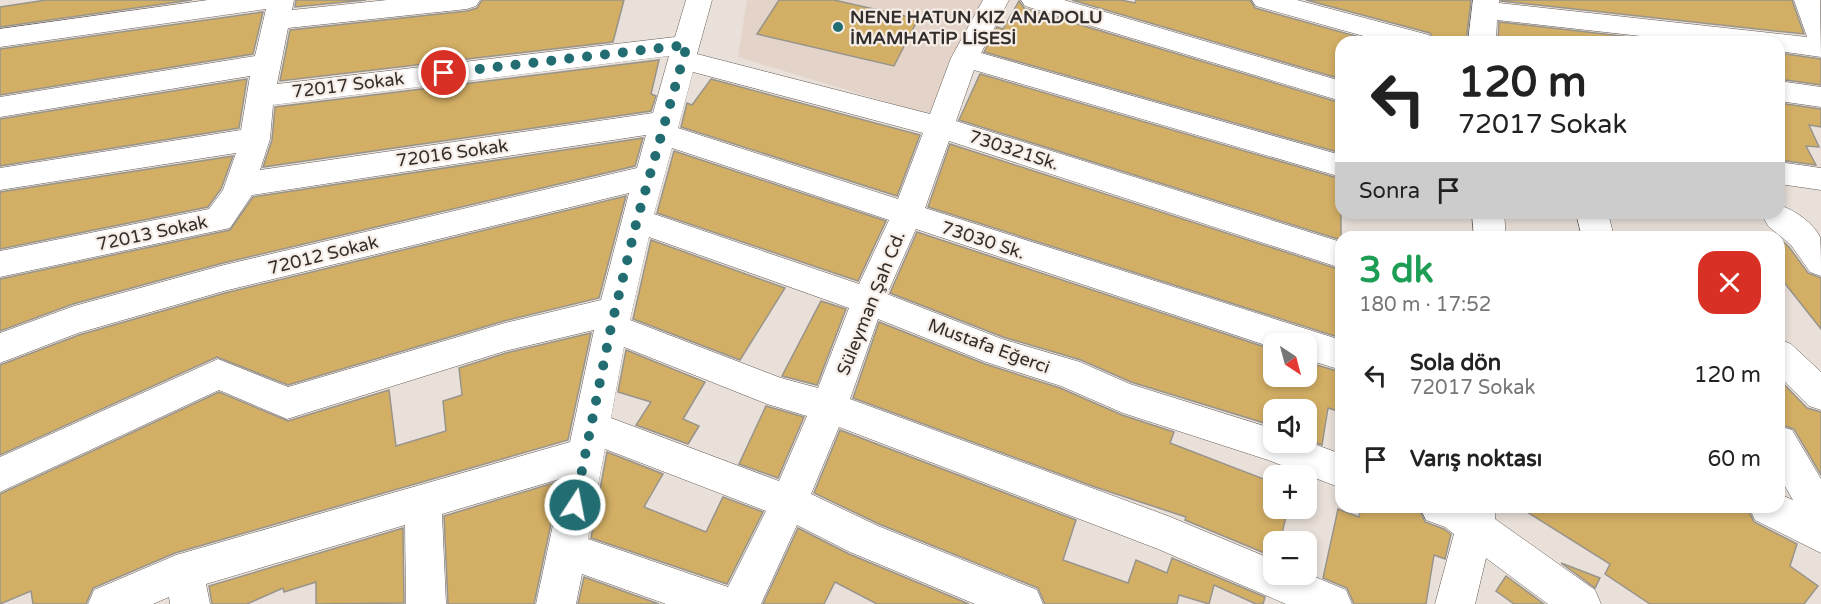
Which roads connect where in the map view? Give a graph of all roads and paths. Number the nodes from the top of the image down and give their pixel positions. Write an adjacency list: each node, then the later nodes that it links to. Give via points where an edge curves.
1 (467, 0): 8 (street)
2 (699, 0): 16 (street)
3 (996, 0): 17 (street, Süleyman Şah Cd.)
4 (1034, 0): 19 (street)
5 (1265, 0): 9 (street)
6 (1808, 0): 13 (street)
7 (1486, 5): 10 (street); 11 (street)
8 (276, 7): 12 (street); 18 (street, 72013 Sokak)
9 (1397, 36)
10 (1483, 36)
11 (1731, 36)
12 (0, 38)
13 (1821, 39)
14 (1785, 43): 15 (street)
15 (1821, 48)
16 (685, 52): 21 (street, 72017 Sokak); 24 (street, 730321Sk.); 25 (street)
17 (965, 58): 24 (street, Süleyman Şah Cd.); 27 (street)
18 (268, 63): 21 (street, 72013 Sokak); 23 (street)
19 (1335, 89)
20 (1785, 92): 22 (street)
21 (260, 96): 26 (street, 72013 Sokak)
22 (1821, 97)
23 (0, 107)
24 (940, 127): 33 (street, Süleyman Şah Cd.); 36 (street, 730321Sk.)
25 (664, 128): 29 (street); 32 (street, 72016 Sokak); 33 (street, 73030 Sk.)
26 (255, 139): 30 (street); 32 (street, 72013 Sokak)
27 (1335, 164)
28 (1785, 174): 31 (street)
29 (651, 176): 35 (street); 42 (street, 72012 Sokak, via 224,278 74,320)
30 (0, 179)
31 (1821, 179)
32 (239, 184): 38 (street, 72013 Sokak, via 237,194 219,219)
33 (907, 215): 39 (street, Süleyman Şah Cd.); 41 (street, 73030 Sk.)
34 (1781, 219): 37 (street, via 1802,236)
35 (637, 220): 39 (street, Mustafa Eğerci); 40 (street)
36 (1335, 253)
37 (1821, 263)
38 (0, 264)
39 (868, 301): 47 (street, Süleyman Şah Cd.); 50 (street, Mustafa Eğerci, via 998,352 1068,373 1123,397)
40 (613, 319): 47 (street, via 779,393); 48 (street); 51 (street, via 505,337 287,403 218,374)
41 (1271, 333)
42 (0, 348)
43 (1317, 348): 44 (street, 73030 Sk.)
44 (1335, 353)
45 (1785, 360): 46 (street)
46 (1821, 395)
47 (829, 407): 53 (street, Süleyman Şah Cd.); 67 (street, via 1168,534)
48 (588, 440): 52 (street); 53 (street); 59 (street)
49 (1785, 452): 56 (street)
50 (1335, 469)
51 (0, 476)
52 (423, 501): 60 (street); 62 (street)
53 (789, 502): 65 (street, Süleyman Şah Cd.); 66 (street, via 864,539)
54 (1455, 513): 57 (street)
55 (1779, 513): 58 (street)
56 (1821, 514)
57 (1477, 517): 68 (street); 69 (street)
58 (1821, 535)
59 (567, 550): 63 (street); 64 (street)
60 (187, 588): 61 (street)
61 (108, 604)
62 (426, 604)
63 (556, 604)
64 (722, 604)
65 (741, 604)
66 (1023, 604)
67 (1332, 604)
68 (1455, 604)
69 (1581, 604)

